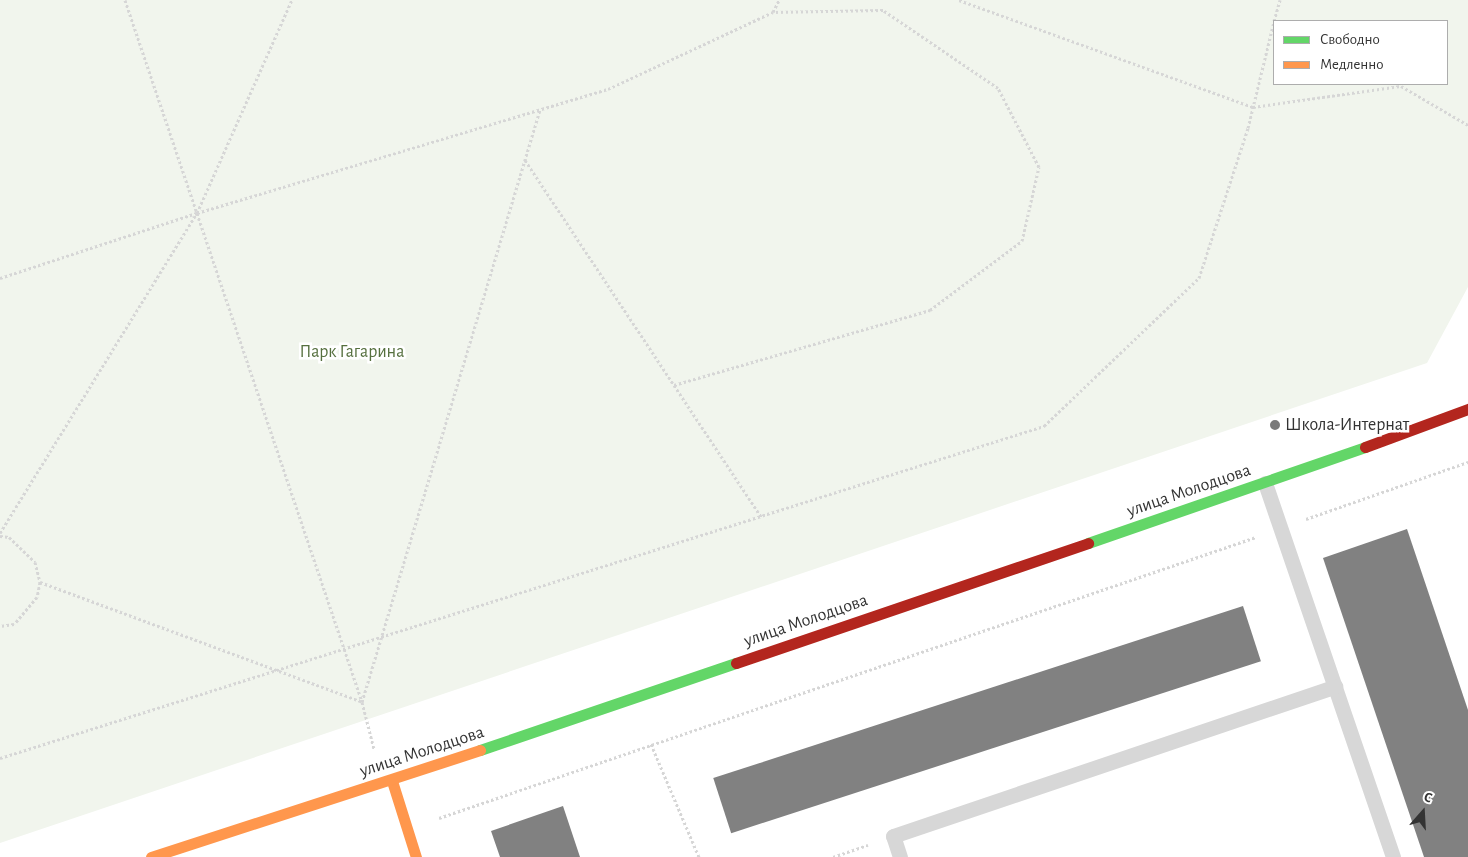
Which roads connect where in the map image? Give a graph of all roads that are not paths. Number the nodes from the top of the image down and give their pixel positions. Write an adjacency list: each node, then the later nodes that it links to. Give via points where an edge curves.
1 (1468, 409): 2 (street, улица Молодцова)
2 (1265, 483): 3 (lane); 4 (street, улица Молодцова)
3 (1335, 686): 7 (lane, via 893,836); 8 (lane)
4 (388, 782): 5 (street, улица Молодцова); 6 (street)
5 (151, 857)
6 (416, 857)
7 (900, 857)
8 (1393, 857)

